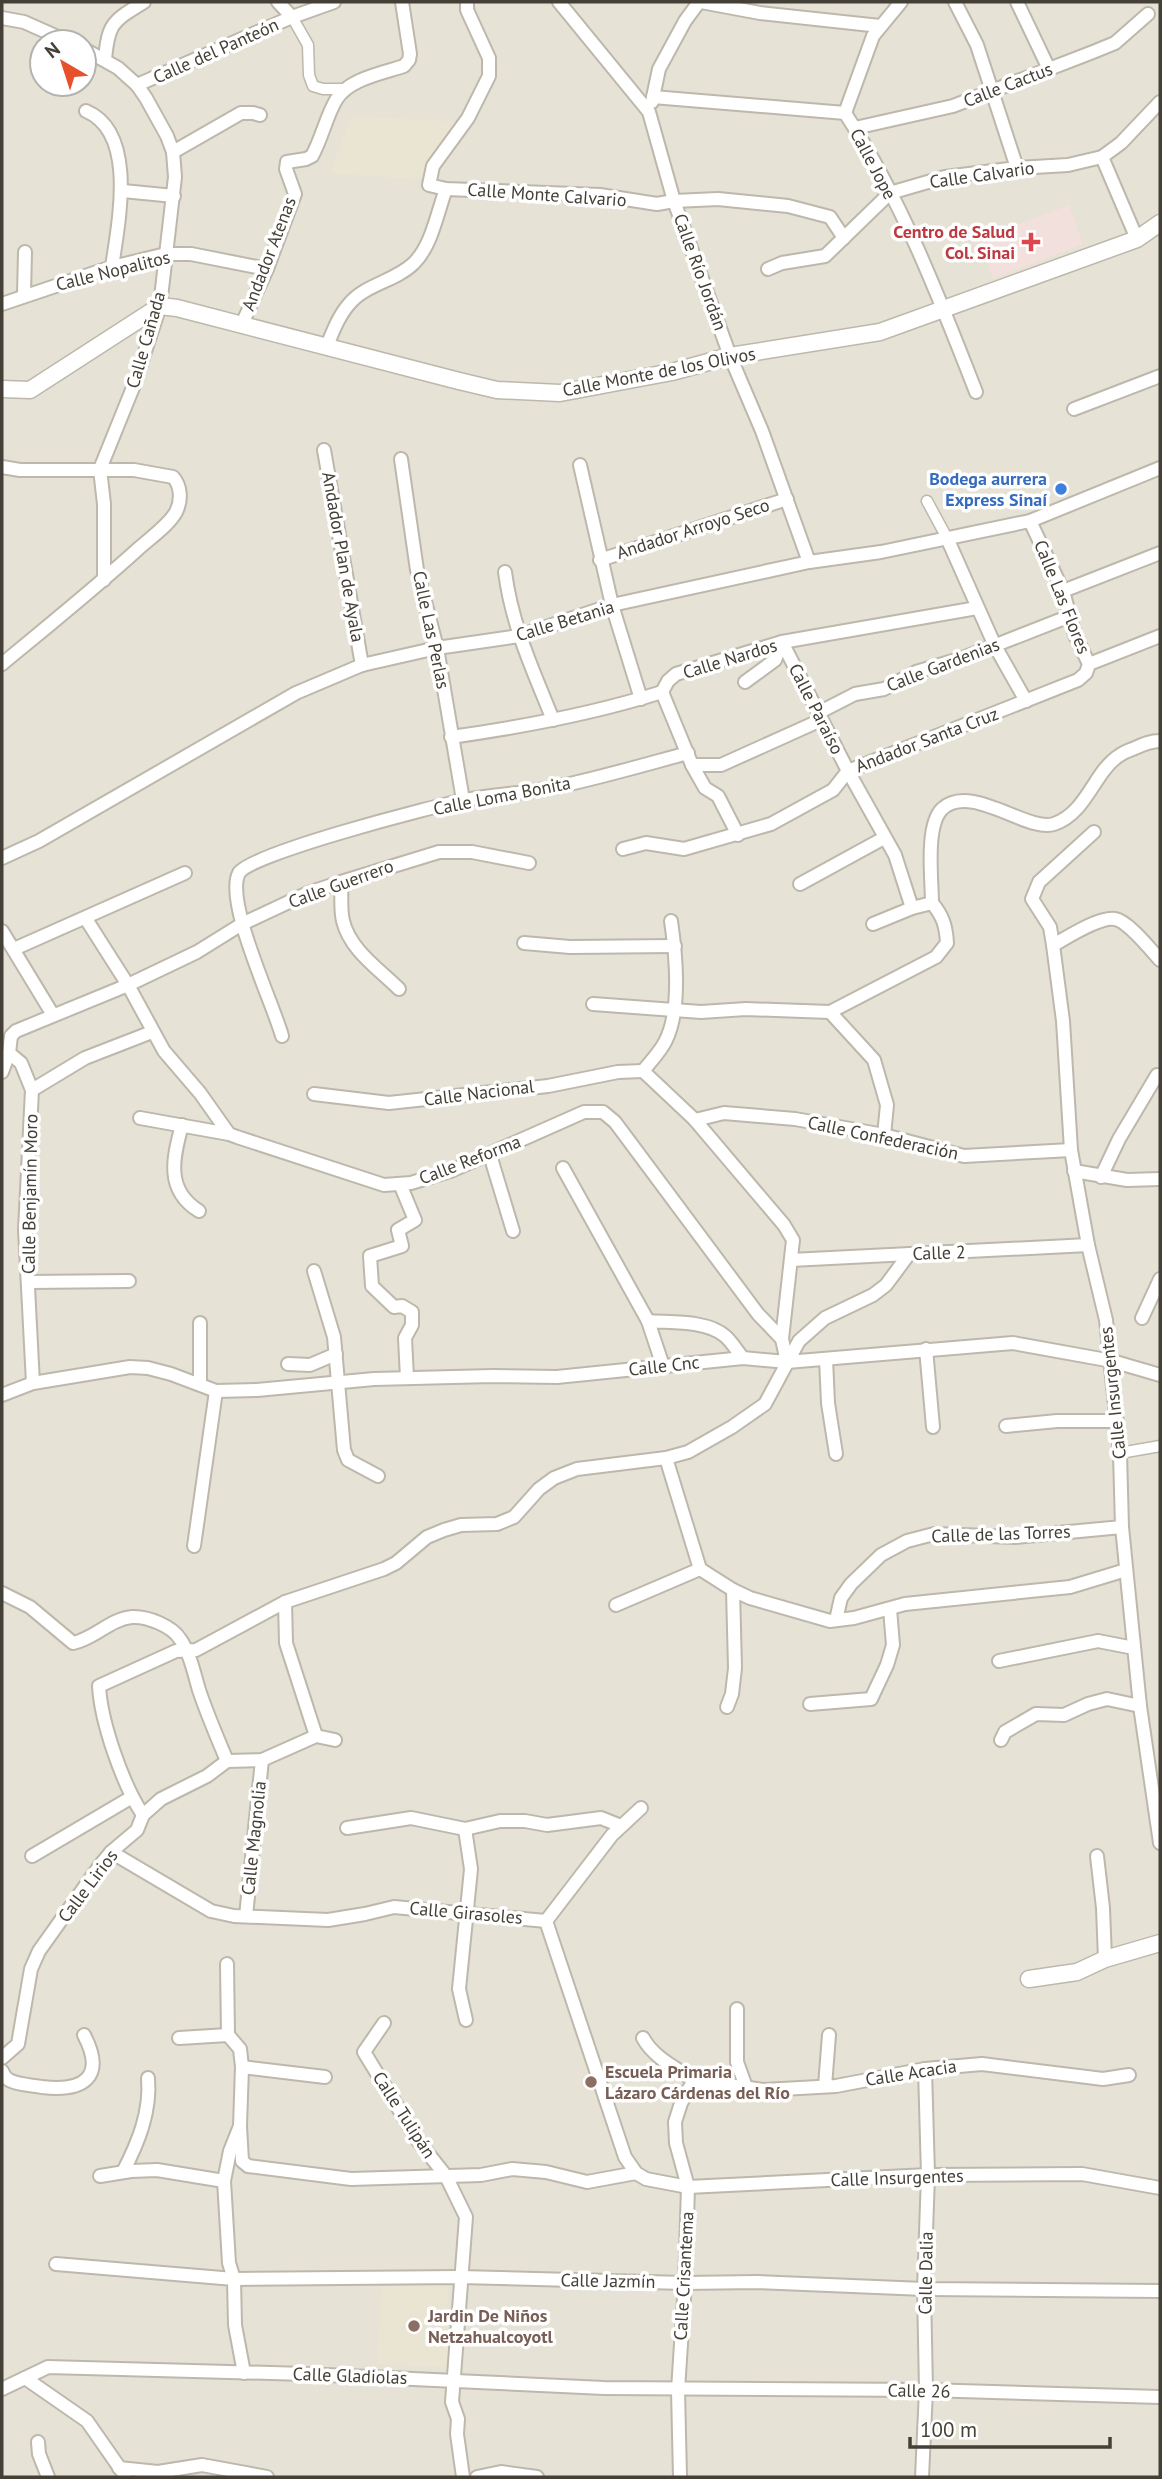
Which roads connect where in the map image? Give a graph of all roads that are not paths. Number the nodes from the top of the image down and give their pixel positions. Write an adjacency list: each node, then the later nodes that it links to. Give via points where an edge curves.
1 (144, 2): 17 (street, via 112,26)
2 (278, 2): 12 (street)
3 (334, 2): 12 (street, Calle del Panteón)
4 (402, 2): 20 (street, via 409,61)
5 (467, 2): 32 (street, via 489,58 489,76 468,118 433,166 429,185)
6 (700, 2): 14 (street); 22 (street, via 659,69)
7 (901, 2): 14 (street)
8 (955, 2): 21 (street)
9 (564, 4): 25 (street, Calle Río Jordán)
10 (1024, 4): 18 (street)
11 (1148, 14): 18 (street, Calle Cactus, via 1115,43)
12 (292, 17): 19 (street, Calle del Panteón); 20 (street, via 308,45 313,86)
13 (2, 18): 15 (street)
14 (880, 26): 26 (street)
15 (38, 28)
16 (98, 56): 17 (street, Calle Cañada)
17 (106, 60): 19 (street, Calle Cañada)
18 (1049, 69): 21 (street, Calle Cactus)
19 (137, 85): 29 (street, Calle Cañada)
20 (345, 89): 43 (street, Andador Atenas, via 312,156 286,165 295,194)
21 (992, 91): 28 (street, Calle Cactus, via 953,106); 31 (street)
22 (653, 97): 25 (street); 26 (street, Calle Jope)
23 (1160, 102): 30 (street, Calle Calvario)
24 (86, 111): 33 (street, via 109,130)
25 (649, 112): 36 (street, Calle Río Jordán)
26 (845, 113): 28 (street, Calle Jope)
27 (260, 115): 29 (street, via 241,113)
28 (855, 128): 34 (street, Calle Jope)
29 (173, 152): 35 (street, Calle Cañada)
30 (1102, 157): 31 (street, Calle Calvario, via 1068,165); 39 (street)
31 (1017, 168): 34 (street, Calle Calvario, via 944,177)
32 (446, 189): 36 (street, Calle Monte Calvario, via 600,195 657,204); 50 (street, via 427,245 415,262 350,302)
33 (123, 191): 35 (street); 42 (street)
34 (890, 192): 38 (street, Calle Calvario); 48 (street, Calle Jope)
35 (174, 196): 41 (street, Calle Cañada)
36 (674, 201): 38 (street, Calle Monte Calvario, via 788,206 830,217); 51 (street, Calle Río Jordán)
37 (1160, 223): 39 (street, Calle Monte de los Olivos)
38 (844, 238): 44 (street, Calle Calvario, via 825,256)
39 (1137, 239): 48 (street, Calle Monte de los Olivos)
40 (25, 251): 45 (street)
41 (166, 254): 42 (street, Calle Nopalitos); 43 (street, Calle Nopalitos); 47 (street, Calle Cañada)
42 (112, 267): 45 (street, Calle Nopalitos)
43 (267, 268): 49 (street, Andador Atenas)
44 (768, 269)
45 (24, 295): 46 (street, Calle Nopalitos)
46 (2, 304)
47 (160, 306): 49 (street, Calle Monte de los Olivos); 53 (street, via 51,379 30,390); 61 (street, Calle Cañada)
48 (943, 308): 51 (street, Calle Monte de los Olivos, via 880,332); 54 (street, Calle Jope)
49 (242, 324): 50 (street, Calle Monte de los Olivos)
50 (327, 346): 51 (street, Calle Monte de los Olivos, via 497,390 560,393)
51 (730, 356): 62 (street, Calle Río Jordán)
52 (1160, 376): 55 (street)
53 (2, 389)
54 (976, 392)
55 (1074, 409)
56 (324, 450): 81 (street, Andador Plan de Ayala)
57 (401, 459): 79 (street, Calle Las Perlas, via 417,570)
58 (580, 465): 67 (street)
59 (2, 467): 61 (street)
60 (1160, 468): 64 (street, Calle Betania)
61 (100, 469): 70 (street, Calle Cañada); 70 (street, via 173,477 180,491 171,519)
62 (787, 499): 67 (street, Andador Arroyo Seco); 68 (street, Calle Río Jordán)
63 (927, 501): 65 (street)
64 (1030, 521): 65 (street, Calle Betania); 71 (street, Calle Las Flores)
65 (947, 538): 68 (street, Calle Betania); 73 (street)
66 (1160, 553): 71 (street)
67 (600, 560): 72 (street)
68 (809, 562): 72 (street, Calle Betania)
69 (505, 572): 75 (street)
70 (104, 580): 80 (street)
71 (1063, 591): 74 (street, Calle Las Flores)
72 (612, 605): 75 (street, Calle Betania); 85 (street)
73 (977, 608): 77 (street, Calle Nardos); 78 (street)
74 (1070, 616): 78 (street, Calle Gardenias); 82 (street, Calle Las Flores)
75 (519, 636): 79 (street, Calle Betania); 88 (street)
76 (1160, 636): 82 (street, Andador Santa Cruz)
77 (782, 642): 83 (street, via 775,660); 84 (street, Calle Nardos, via 676,674); 87 (street, Calle Paraíso)
78 (995, 646): 86 (street); 87 (street, Calle Gardenias, via 916,672 884,689 855,694)
79 (437, 648): 81 (street, Calle Betania); 89 (street, Calle Las Perlas)
80 (2, 664)
81 (362, 665): 98 (street, Calle Betania, via 296,693)
82 (1088, 669): 86 (street, Andador Santa Cruz, via 1078,680)
83 (745, 682)
84 (662, 692): 85 (street, Calle Nardos); 91 (street)
85 (641, 699): 88 (street, Calle Nardos)
86 (1026, 701): 92 (street, Andador Santa Cruz)
87 (819, 716): 91 (street, Calle Gardenias, via 721,765); 92 (street, Calle Paraíso)
88 (553, 720): 89 (street, Calle Nardos)
89 (452, 737): 93 (street, Calle Las Perlas)
90 (1160, 741): 103 (street, via 1119,755 1086,798 1053,825 969,801 952,801 934,819)
91 (690, 759): 93 (street, Calle Loma Bonita, via 562,786); 95 (street, via 705,788 718,796)
92 (848, 771): 95 (street, Andador Santa Cruz, via 833,790 771,824); 96 (street, Calle Paraíso)
93 (463, 800): 107 (street, Calle Loma Bonita, via 284,850 247,865 236,881)
94 (1094, 832): 111 (street, Calle Insurgentes, via 1034,890 1032,899 1050,927)
95 (738, 835): 97 (street, Andador Santa Cruz, via 684,849 646,843)
96 (884, 838): 102 (street); 104 (street, Calle Paraíso, via 895,855)
97 (622, 849)
98 (2, 858)
99 (529, 863): 101 (street, Calle Guerrero, via 472,852 439,852)
100 (184, 873): 105 (street)
101 (341, 882): 107 (street, Calle Guerrero, via 308,892); 116 (street, via 342,919 348,937)
102 (800, 884)
103 (932, 904): 104 (street); 119 (street, via 946,927 947,943 936,957)
104 (912, 908): 108 (street)
105 (86, 919): 113 (street); 115 (street)
106 (671, 921): 112 (street)
107 (242, 924): 115 (street, Calle Guerrero); 122 (street)
108 (873, 925)
109 (2, 931): 113 (street)
110 (524, 943): 112 (street)
111 (1053, 945): 114 (street, via 1114,918); 135 (street, Calle Insurgentes)
112 (675, 946): 118 (street)
113 (14, 949): 120 (street)
114 (1160, 960)
115 (128, 985): 120 (street, Calle Guerrero); 121 (street)
116 (400, 989)
117 (593, 1004): 118 (street)
118 (674, 1009): 119 (street); 125 (street, via 666,1041)
119 (830, 1012): 134 (street, via 874,1060 887,1105)
120 (53, 1015): 123 (street, Calle Guerrero, via 16,1031)
121 (152, 1032): 128 (street, via 85,1058); 133 (street)
122 (282, 1036)
123 (9, 1054): 126 (street); 128 (street, Calle Benjamín Moro, via 21,1063)
124 (1144, 1069): 127 (street)
125 (643, 1071): 129 (street, Calle Nacional, via 389,1104); 131 (street)
126 (2, 1072)
127 (1159, 1075): 139 (street, via 1136,1108)
128 (32, 1090): 149 (street, Calle Benjamín Moro, via 25,1230)
129 (314, 1094)
130 (140, 1118): 132 (street, Calle Reforma)
131 (695, 1120): 134 (street, Calle Confederación, via 724,1113 795,1119); 146 (street, via 784,1225 793,1240)
132 (181, 1125): 133 (street, Calle Reforma); 142 (street, via 173,1165 176,1181 180,1194)
133 (229, 1133): 141 (street, Calle Reforma, via 348,1175 384,1185)
134 (884, 1135): 135 (street, Calle Confederación, via 964,1156)
135 (1071, 1150): 138 (street, Calle Insurgentes)
136 (490, 1155): 141 (street, Calle Reforma); 143 (street); 154 (street, Calle Reforma, via 584,1112 603,1111)
137 (563, 1168): 152 (street)
138 (1074, 1171): 139 (street); 144 (street, Calle Insurgentes)
139 (1101, 1177): 140 (street)
140 (1160, 1180)
141 (400, 1184): 164 (street, via 415,1220 398,1230 402,1246 370,1256 372,1286 394,1307 412,1312 405,1338)
142 (199, 1211)
143 (513, 1231)
144 (1088, 1245): 145 (street, Calle 2); 159 (street, Calle Insurgentes)
145 (909, 1254): 146 (street, Calle 2); 160 (street, via 886,1285 825,1318 799,1341)
146 (790, 1260): 154 (street)
147 (314, 1271): 156 (street)
148 (1160, 1279): 151 (street)
149 (28, 1282): 150 (street); 166 (street, Calle Benjamín Moro)
150 (129, 1282)
151 (1142, 1318)
152 (648, 1321): 157 (street, via 715,1330); 162 (street)
153 (200, 1324): 167 (street)
154 (782, 1339): 160 (street)
155 (926, 1349): 158 (street, Calle Cnc); 159 (street, Calle Cnc, via 1013,1343); 172 (street)
156 (336, 1354): 161 (street, via 310,1365); 165 (street)
157 (743, 1358): 160 (street, Calle Cnc); 162 (street, Calle Cnc)
158 (827, 1359): 160 (street, Calle Cnc); 175 (street)
159 (1112, 1361): 163 (street, Calle Cnc); 170 (street, Calle Insurgentes)
160 (787, 1362): 176 (street, via 765,1404 688,1452)
161 (288, 1364)
162 (663, 1366): 164 (street, Calle Cnc, via 557,1377)
163 (1160, 1375)
164 (407, 1378): 165 (street, Calle Cnc)
165 (339, 1382): 168 (street, Calle Cnc); 177 (street, via 348,1460)
166 (33, 1383): 167 (street, via 130,1367); 169 (street)
167 (200, 1383): 168 (street)
168 (216, 1391): 179 (street)
169 (2, 1395)
170 (1116, 1421): 171 (street); 174 (street, Calle Insurgentes)
171 (1006, 1426)
172 (933, 1427)
173 (1160, 1446): 174 (street)
174 (1120, 1453): 178 (street, Calle Insurgentes)
175 (836, 1454)
176 (666, 1458): 180 (street); 184 (street, via 577,1469 539,1489 514,1517 497,1524 444,1530 384,1569)
177 (378, 1476)
178 (1122, 1527): 181 (street, Calle Insurgentes); 187 (street, Calle de las Torres, via 1015,1537 934,1534 907,1541 881,1555 851,1584 841,1598)
179 (194, 1546)
180 (700, 1569): 182 (street); 185 (street)
181 (1126, 1570): 186 (street, via 1070,1587); 188 (street, Calle Insurgentes)
182 (733, 1590): 187 (street); 193 (street, via 735,1668)
183 (2, 1592): 189 (street, via 30,1607 73,1643 122,1618 136,1616 173,1631)
184 (285, 1602): 189 (street, via 196,1650); 194 (street, via 286,1643)
185 (616, 1605)
186 (890, 1609): 187 (street); 191 (street, via 893,1645 871,1699)
187 (836, 1620)
188 (1134, 1648): 190 (street, via 1098,1641); 192 (street, Calle Insurgentes)
189 (186, 1650): 198 (street); 199 (street, via 99,1686 100,1705)
190 (999, 1661)
191 (810, 1704)
192 (1140, 1706): 196 (street, via 1107,1699 1064,1716 1036,1714 1005,1732); 205 (street, Calle Insurgentes)
193 (727, 1707)
194 (317, 1736): 195 (street); 197 (street)
195 (335, 1740)
196 (1001, 1740)
197 (262, 1760): 198 (street); 210 (street, Calle Magnolia)
198 (227, 1761): 201 (street, Calle Lirios, via 161,1799)
199 (132, 1797): 201 (street); 207 (street)
200 (640, 1808): 202 (street)
201 (143, 1815): 206 (street, Calle Lirios, via 137,1830)
202 (621, 1826): 204 (street, via 601,1818 547,1825 500,1821); 211 (street)
203 (347, 1828): 204 (street, via 411,1818)
204 (465, 1829): 209 (street, via 471,1869)
205 (1160, 1843)
206 (111, 1852): 210 (street, via 211,1911); 224 (street, Calle Lirios, via 39,1951 18,2044)
207 (32, 1856)
208 (1097, 1856): 213 (street)
209 (466, 1913): 210 (street, Calle Girasoles, via 394,1907 328,1920); 211 (street, Calle Girasoles); 217 (street, via 459,1989)
210 (246, 1916)
211 (547, 1921): 236 (street, Calle Girasoles, via 625,2157)
212 (1160, 1944): 213 (street)
213 (1105, 1959): 215 (street, via 1077,1972)
214 (227, 1964): 220 (street)
215 (1029, 1979)
216 (737, 2008): 232 (street, via 737,2062)
217 (466, 2020)
218 (384, 2023): 239 (street, Calle Tulipán, via 364,2052 419,2142)
219 (84, 2035): 227 (street, via 94,2058 92,2071 72,2088 19,2084)
220 (228, 2035): 222 (street); 225 (street, via 240,2049)
221 (829, 2035): 233 (street)
222 (179, 2038)
223 (643, 2038): 231 (street, via 657,2056)
224 (2, 2058)
225 (242, 2067): 229 (street); 234 (street)
226 (925, 2068): 228 (street, Calle Acacia, via 982,2064 1103,2079); 233 (street, Calle Acacia); 237 (street, Calle Dalia)
227 (2, 2071)
228 (1129, 2075)
229 (325, 2077)
230 (148, 2078): 235 (street, via 144,2122)
231 (694, 2080): 232 (street, Calle Acacia); 241 (street, Calle Crisantema, via 675,2122)
232 (746, 2087): 233 (street, Calle Acacia)
233 (825, 2087)
234 (240, 2126): 239 (street, via 242,2161 248,2166 351,2179); 240 (street)
235 (123, 2172): 238 (street); 240 (street, via 157,2170)
236 (636, 2173): 239 (street, via 587,2182 512,2169); 241 (street, Calle Insurgentes)
237 (928, 2175): 241 (street, Calle Insurgentes); 242 (street, Calle Insurgentes, via 1082,2174); 247 (street, Calle Dalia)
238 (100, 2176)
239 (446, 2176): 244 (street, Calle Tulipán, via 466,2217)
240 (224, 2181): 245 (street)
241 (688, 2187): 246 (street, Calle Crisantema)
242 (1160, 2188)
243 (55, 2264): 245 (street, Calle Jazmín)
244 (460, 2277): 245 (street, Calle Jazmín); 246 (street, Calle Jazmín); 251 (street, Calle Tulipán)
245 (234, 2279): 249 (street, via 235,2325)
246 (685, 2283): 247 (street, Calle Jazmín); 253 (street, Calle Crisantema)
247 (924, 2289): 248 (street, Calle Jazmín); 254 (street, Calle Dalia)
248 (1160, 2291)
249 (244, 2373): 250 (street, Calle Gladiolas, via 48,2367); 251 (street, Calle Gladiolas)
250 (25, 2378): 252 (street, Calle Gladiolas); 257 (street, via 87,2421)
251 (453, 2380): 253 (street, Calle Gladiolas); 260 (street, Calle Tulipán)
252 (3, 2387)
253 (677, 2390): 254 (street, Calle 26); 263 (street, Calle Crisantema)
254 (926, 2390): 255 (street, Calle 26); 264 (street, Calle Dalia)
255 (1160, 2397)
256 (38, 2442): 258 (street)
257 (122, 2473): 259 (street, via 202,2465)
258 (48, 2477)
259 (267, 2477)
260 (463, 2477)
261 (477, 2477): 262 (street, via 500,2472)
262 (537, 2477)
263 (680, 2477)
264 (922, 2477)

